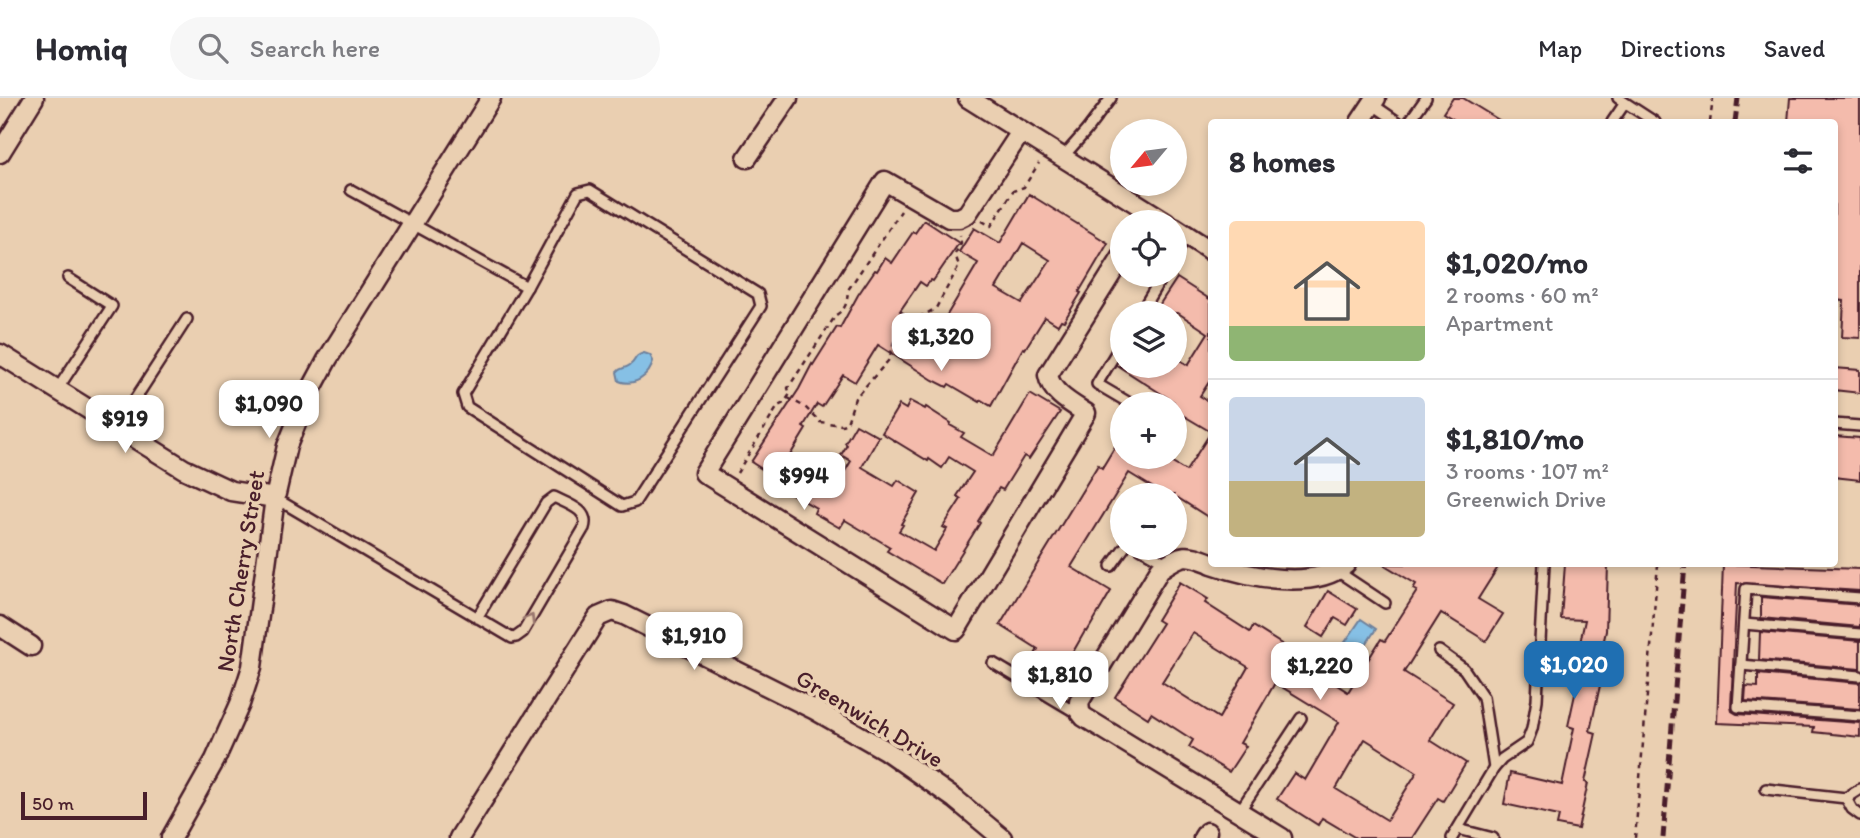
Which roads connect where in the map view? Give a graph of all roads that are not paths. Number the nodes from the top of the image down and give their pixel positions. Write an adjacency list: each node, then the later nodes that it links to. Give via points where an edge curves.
1 (34, 98): 15 (street)
2 (491, 98): 20 (street, North Cherry Street)
3 (788, 98): 17 (street)
4 (968, 98): 14 (street)
5 (1111, 98): 16 (lane, via 1086,131)
6 (1426, 98): 11 (lane)
7 (1622, 100): 12 (lane); 13 (lane)
8 (1373, 101): 9 (street); 10 (lane)
9 (1362, 119)
10 (1394, 119)
11 (1411, 119)
12 (1613, 119)
13 (1651, 119)
14 (1021, 132): 16 (street); 23 (street, via 967,214 959,218 949,218 885,181 704,473 956,630 1086,413 1049,384 1048,376)
15 (0, 153)
16 (1055, 153): 19 (street)
17 (747, 158)
18 (351, 190): 20 (lane)
19 (1136, 210)
20 (414, 223): 25 (lane); 34 (street, North Cherry Street, via 306,400 287,446)
21 (1187, 235): 22 (street)
22 (1208, 249)
23 (1110, 276)
24 (68, 278): 29 (lane, via 112,306)
25 (527, 287): 25 (lane, via 463,394 467,407 622,506 635,502 761,306 758,294 590,190 578,193)
26 (187, 319): 33 (lane)
27 (0, 354): 29 (street)
28 (1110, 363): 30 (lane, via 1097,384)
29 (57, 390): 33 (street)
30 (1111, 392)
31 (1838, 424): 32 (lane)
32 (1860, 426)
33 (117, 427): 34 (street, via 184,469 231,491)
34 (275, 498): 45 (lane); 64 (street, North Cherry Street, via 252,667 228,735)
35 (1115, 560): 39 (lane)
36 (1160, 560): 38 (lane)
37 (1208, 561): 38 (street, via 1182,556)
38 (1167, 564): 55 (street, via 1079,702)
39 (1111, 566)
40 (1224, 567): 41 (street, via 1302,580)
41 (1341, 567): 44 (lane)
42 (1544, 567): 57 (lane, via 1538,700 1532,729 1527,742)
43 (1860, 598): 46 (lane, via 1746,589)
44 (1385, 603)
45 (477, 618): 45 (lane, one-way to 45, via 512,638 523,632 584,528 582,512 554,497 546,503)
46 (1744, 624): 48 (lane); 52 (lane)
47 (0, 626): 49 (street)
48 (1860, 634)
49 (31, 646)
50 (1439, 651): 57 (lane, via 1464,669 1483,697)
51 (993, 663): 55 (lane)
52 (1741, 665): 53 (lane); 54 (lane, via 1738,706)
53 (1860, 676)
54 (1860, 716)
55 (1084, 717): 61 (street)
56 (1301, 718): 61 (lane)
57 (1494, 768): 63 (lane)
58 (1766, 789): 60 (lane)
59 (1860, 789): 60 (lane)
60 (1846, 798): 62 (lane)
61 (1239, 812): 67 (street)
62 (1860, 815)
63 (1458, 829): 68 (lane); 69 (lane)
64 (179, 835)
65 (459, 838): 66 (street, Greenwich Drive, via 598,617 612,611 815,710 885,750)
66 (1002, 838)
67 (1282, 838)
68 (1452, 838)
69 (1493, 838)

